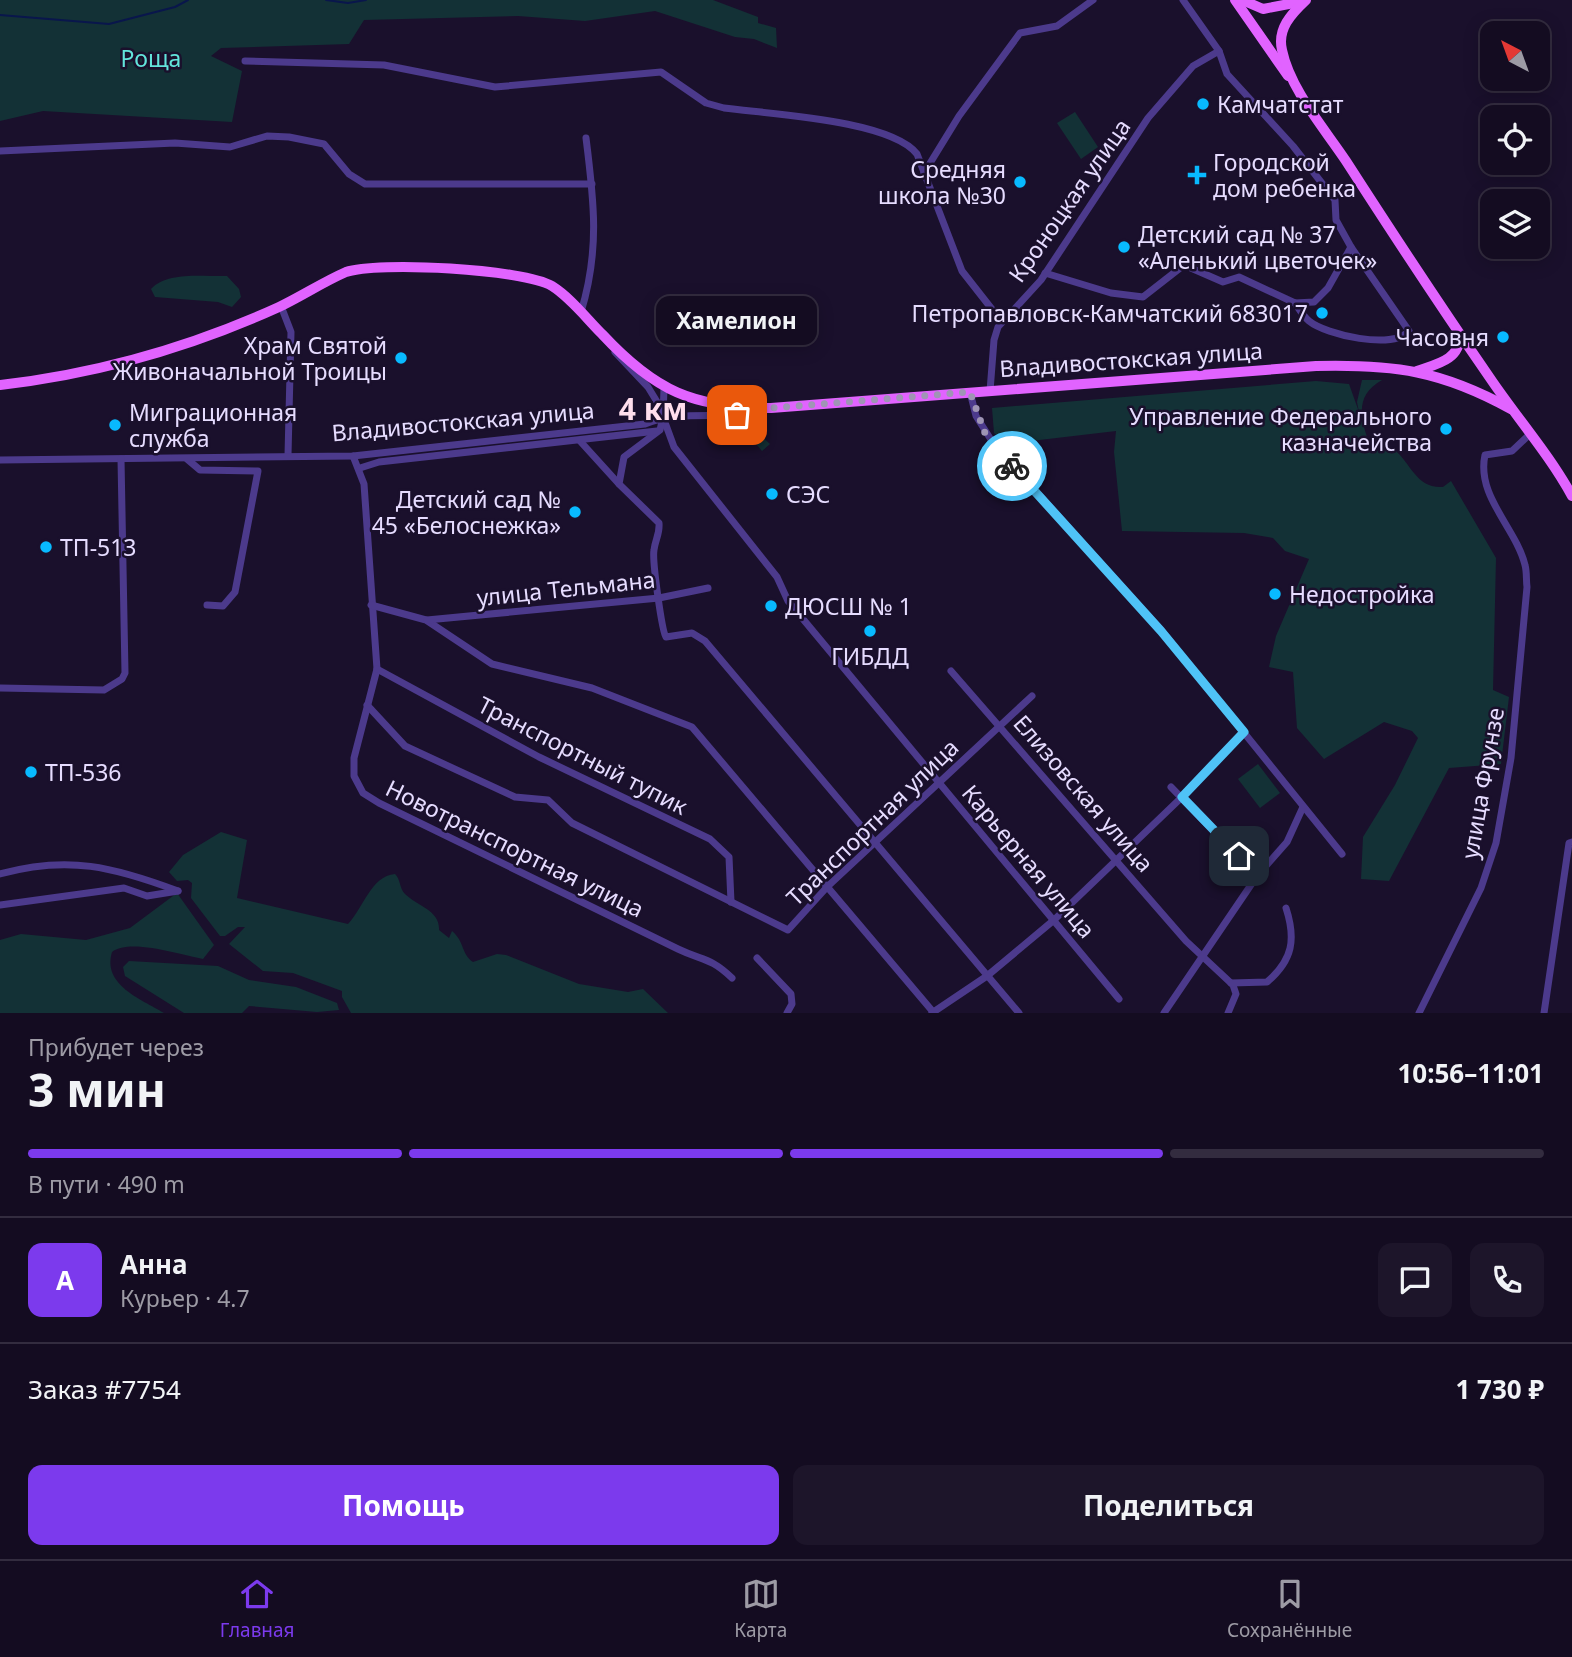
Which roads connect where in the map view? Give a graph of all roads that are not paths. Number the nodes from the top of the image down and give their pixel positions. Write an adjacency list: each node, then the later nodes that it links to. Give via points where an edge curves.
1 (1093, 0): 13 (street, via 1058,26 1020,33)
2 (1183, 0): 8 (street)
3 (1235, 0): 7 (main road)
4 (1242, 0): 6 (main road, via 1263,9)
5 (1305, 0): 6 (main road); 10 (main road, via 1287,20 1281,40 1284,59)
6 (1291, 6): 7 (main road)
7 (1245, 16): 10 (main road)
8 (1219, 51): 15 (street, via 1238,89 1293,146 1335,200 1336,220); 16 (street, Кроноцкая улица, via 1193,66 1148,118)
9 (245, 61): 13 (street, via 384,65 495,87 661,72 706,103 724,108 847,124 903,139 918,154)
10 (1301, 91): 21 (main road)
11 (586, 138): 14 (street)
12 (0, 151): 14 (street, via 175,143 230,147 267,136 289,137 324,144 349,174 365,184)
13 (923, 173): 20 (street, via 962,271)
14 (592, 184): 19 (street, via 596,244)
15 (1350, 247): 17 (street, via 1322,295 1314,302); 17 (street, via 1408,333 1380,340 1340,335 1310,322)
16 (1045, 273): 17 (street, via 1111,293 1143,297 1184,265 1223,282 1239,277); 20 (street, Кроноцкая улица)
17 (1295, 303)
18 (281, 306): 19 (main road, via 345,272 391,266 536,279 560,292); 25 (main road, via 122,363); 36 (street, via 291,332)
19 (581, 312): 22 (main road)
20 (1002, 322): 28 (street, Кроноцкая улица, via 994,340)
21 (1460, 335): 23 (main road); 24 (main road, via 1455,354)
22 (609, 342): 27 (main road); 32 (street, Карьерная улица, via 649,387)
23 (1484, 370): 26 (main road, via 1482,383); 31 (main road)
24 (1417, 371): 26 (main road, Владивостокская улица); 28 (main road, Владивостокская улица, via 1316,366)
25 (0, 385)
26 (1466, 386): 31 (main road, Владивостокская улица)
27 (664, 388): 30 (main road, via 709,405); 32 (street, Карьерная улица)
28 (990, 391): 29 (main road, Владивостокская улица)
29 (970, 392): 30 (main road, Владивостокская улица); 55 (street, via 976,416 995,446 1161,631)
30 (771, 408): 32 (street, Владивостокская улица, via 737,415)
31 (1511, 409): 34 (main road)
32 (663, 414): 33 (street); 37 (street, Владивостокская улица, via 645,424); 56 (street, Карьерная улица, via 674,447 777,577 788,601)
33 (660, 430): 35 (street); 42 (street, via 624,457)
34 (1531, 433): 43 (main road); 82 (street, улица Фрунзе, via 1511,452 1485,454 1482,466 1492,500 1525,564 1527,587 1511,758 1496,843 1481,888)
35 (580, 441): 41 (street); 42 (street)
36 (288, 454): 37 (street, Владивостокская улица); 39 (street, Владивостокская улица)
37 (353, 456): 41 (street, Новотранспортная улица)
38 (121, 459): 39 (street, Владивостокская улица); 40 (street, Владивостокская улица); 51 (street, via 125,673 104,690)
39 (186, 459): 46 (street, via 201,470 258,471 235,592 223,606)
40 (0, 460)
41 (360, 468): 47 (street, Новотранспортная улица)
42 (619, 484): 45 (street, via 659,523 654,551)
43 (1572, 496)
44 (708, 588): 45 (street, улица Тельмана)
45 (659, 598): 48 (street, улица Тельмана); 61 (street, via 666,637 692,633 705,641)
46 (207, 605)
47 (371, 605): 48 (street); 49 (street, Новотранспортная улица)
48 (426, 620): 66 (street, via 492,664 592,688 691,726)
49 (377, 669): 53 (street, Новотранспортная улица); 67 (street, Транспортный тупик, via 540,757 709,839 729,857)
50 (951, 671): 54 (street, Елизовская улица)
51 (0, 688)
52 (1032, 696): 54 (street, Транспортная улица)
53 (366, 705): 67 (street, Транспортная улица, via 405,746 515,797 548,800 572,823); 74 (street, Новотранспортная улица, via 354,769 356,782 368,797 691,955 708,958)
54 (1001, 726): 56 (street, Транспортная улица); 63 (street, Елизовская улица)
55 (1244, 732): 58 (street); 59 (street)
56 (939, 784): 61 (street, Транспортная улица); 70 (street, Карьерная улица)
57 (1171, 787): 58 (street)
58 (1182, 797): 63 (street); 65 (street)
59 (1303, 807): 62 (street); 65 (street, via 1287,842)
60 (1572, 842): 83 (street, via 1561,885)
61 (875, 843): 66 (street, Транспортная улица); 73 (street)
62 (1342, 854)
63 (1116, 859): 70 (street); 71 (street, Елизовская улица)
64 (0, 874): 68 (street, via 32,865 78,865 122,870 178,891 147,895 124,888)
65 (1257, 876): 71 (street)
66 (827, 887): 67 (street, Транспортная улица, via 788,930); 78 (street)
67 (731, 902)
68 (0, 905)
69 (1286, 908): 75 (street, via 1293,931 1285,963 1267,982)
70 (1054, 920): 73 (street); 76 (street, Карьерная улица)
71 (1204, 956): 75 (street, Елизовская улица); 80 (street)
72 (757, 958): 77 (street, via 791,994)
73 (987, 976): 78 (street); 79 (street)
74 (732, 978)
75 (1231, 983): 81 (street, via 1236,994)
76 (1119, 999)
77 (787, 1013)
78 (933, 1013)
79 (1019, 1013)
80 (1164, 1013)
81 (1228, 1013)
82 (1419, 1013)
83 (1544, 1013)

